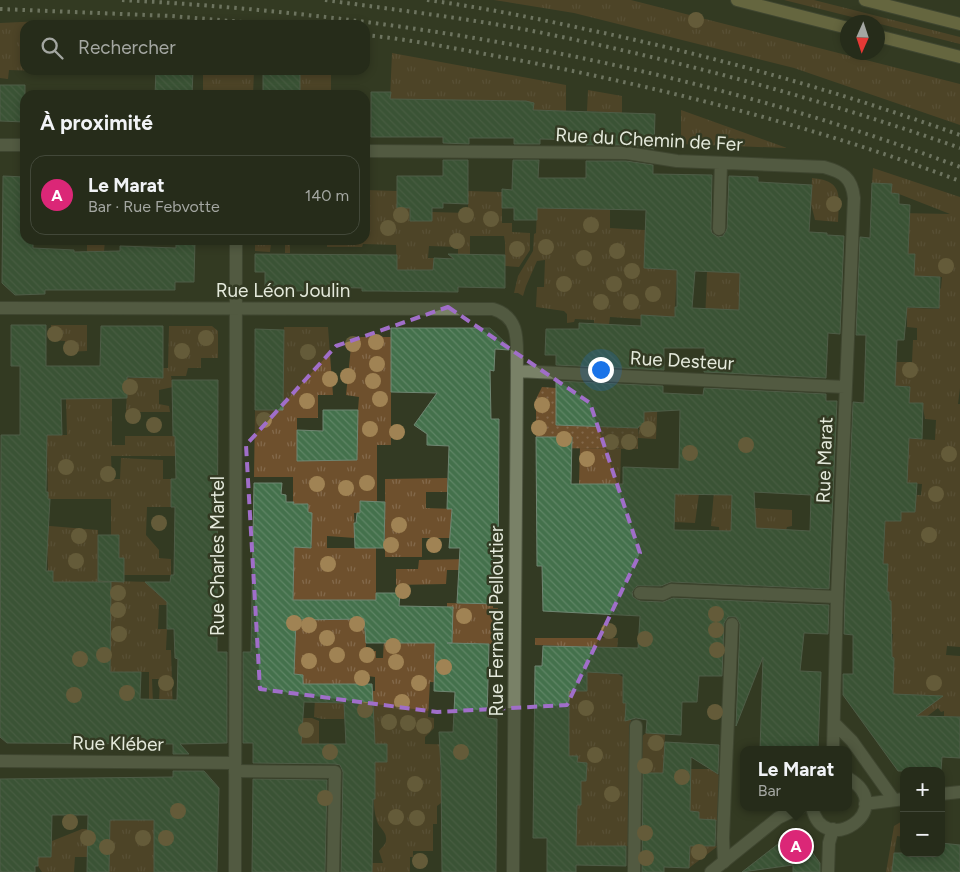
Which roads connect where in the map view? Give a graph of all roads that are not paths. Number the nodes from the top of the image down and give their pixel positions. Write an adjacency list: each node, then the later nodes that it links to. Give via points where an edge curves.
1 (737, 0): 4 (main road)
2 (865, 0): 3 (main road)
3 (960, 24)
4 (840, 26)
5 (885, 38): 6 (main road)
6 (960, 57)
7 (0, 144): 8 (street)
8 (20, 145)
9 (370, 151): 10 (street, Rue du Chemin de Fer, via 627,153 678,161)
10 (721, 163): 11 (street, Rue du Chemin de Fer, via 824,167 839,171 849,180); 12 (street)
11 (854, 198): 17 (street, Rue Marat)
12 (719, 229)
13 (236, 245): 15 (street, Rue Charles Martel)
14 (0, 308): 15 (street, Rue Léon Joulin)
15 (236, 308): 16 (street, Rue Léon Joulin, via 493,309 505,314 514,327); 25 (street, Rue Charles Martel)
16 (517, 371): 17 (street, Rue Desteur); 37 (street, Rue Fernand Pelloutier)
17 (845, 386): 19 (street, Rue Marat)
18 (640, 593): 19 (street, via 663,594 671,590)
19 (837, 597): 21 (street, Rue Marat)
20 (732, 624): 34 (street)
21 (834, 723): 23 (street, Rue Marat); 29 (street)
22 (636, 726): 38 (street)
23 (833, 746)
24 (0, 761): 25 (street, Rue Kléber)
25 (235, 767): 35 (street, Rue Charles Martel); 36 (street, Rue Kléber, via 335,772)
26 (852, 780): 30 (street, via 861,789)
27 (960, 792): 28 (street)
28 (945, 794)
29 (899, 800): 30 (street)
30 (865, 804): 33 (street, via 864,812 855,824)
31 (793, 811): 34 (street, via 778,818)
32 (813, 811): 33 (street, via 824,826)
33 (833, 830): 40 (street)
34 (724, 862): 39 (street)
35 (235, 872)
36 (333, 872)
37 (513, 872)
38 (634, 872)
39 (712, 872)
40 (828, 872)

